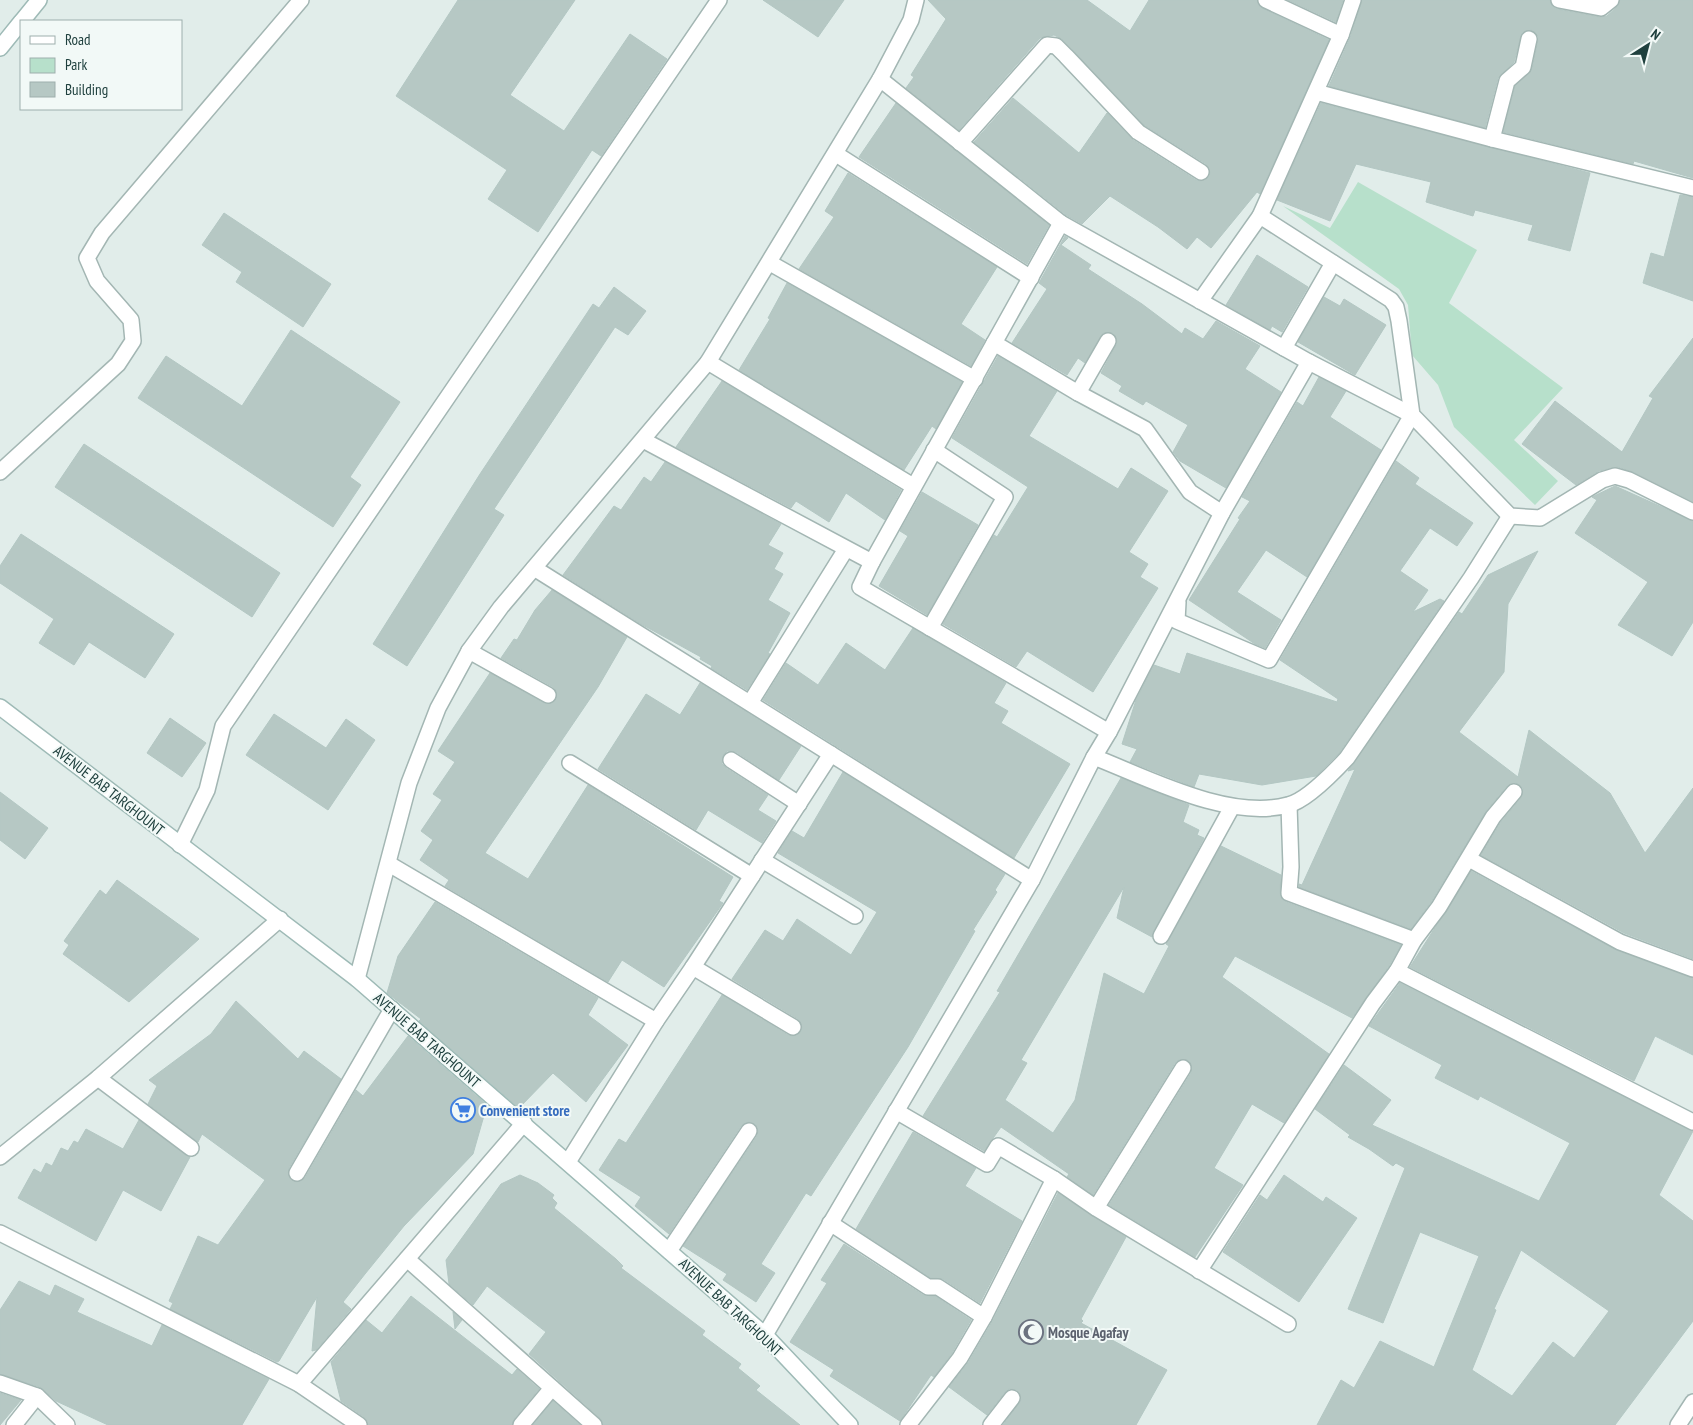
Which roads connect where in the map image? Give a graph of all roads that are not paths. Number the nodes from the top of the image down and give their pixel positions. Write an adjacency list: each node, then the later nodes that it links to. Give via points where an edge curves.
1 (39, 0): 9 (street)
2 (301, 0): 37 (street, via 102,233 87,258 97,281 132,320 133,341 118,364)
3 (719, 0): 60 (street, via 223,726 207,790)
4 (916, 0): 14 (street, via 911,20)
5 (1266, 0): 11 (street)
6 (1353, 0): 11 (street)
7 (1559, 0): 8 (street, via 1601,8)
8 (1611, 0)
9 (22, 20)
10 (20, 22): 13 (street)
11 (1341, 35): 15 (street)
12 (1529, 39): 16 (street, via 1523,67 1507,81)
13 (0, 48)
14 (880, 79): 17 (street); 18 (street)
15 (1316, 92): 16 (street); 21 (street)
16 (1492, 139): 20 (street)
17 (960, 143): 19 (street, via 1047,45 1056,46 1138,132); 22 (street)
18 (836, 154): 23 (street); 25 (street)
19 (1201, 172)
20 (1693, 188)
21 (1260, 216): 24 (street); 26 (street)
22 (1061, 223): 25 (street); 26 (street)
23 (770, 263): 30 (street); 32 (street)
24 (1333, 263): 29 (street); 34 (street, via 1391,300 1396,307)
25 (1030, 278): 28 (street)
26 (1200, 301): 29 (street)
27 (1108, 341): 33 (street)
28 (994, 343): 32 (street); 33 (street)
29 (1284, 348): 31 (street)
30 (708, 362): 35 (street); 38 (street)
31 (1309, 362): 34 (street); 39 (street)
32 (974, 379): 36 (street)
33 (1078, 393): 39 (street, via 1145,429 1190,492)
34 (1412, 415): 41 (street); 45 (street, via 1269,660 1177,621)
35 (643, 440): 42 (street); 44 (street)
36 (934, 450): 38 (street); 46 (street, via 1006,497)
37 (0, 472)
38 (913, 486): 43 (street)
39 (1222, 512): 45 (street)
40 (1693, 512): 41 (street, via 1615,476 1602,480 1540,518)
41 (1510, 516): 58 (street, via 1347,758 1322,783)
42 (846, 549): 43 (street); 49 (street)
43 (872, 562): 46 (street, via 860,586)
44 (534, 568): 47 (street); 49 (street)
45 (1178, 596): 51 (street)
46 (930, 628): 51 (street)
47 (469, 651): 48 (street); 63 (street, via 438,708 409,782)
48 (548, 696)
49 (750, 703): 52 (street)
50 (0, 707): 60 (street, AVENUE BAB TARGHOUNT)
51 (1109, 732): 53 (street)
52 (830, 754): 57 (street); 65 (street)
53 (1094, 757): 59 (street, via 1197,798); 65 (street)
54 (732, 760): 57 (street)
55 (570, 763): 64 (street)
56 (1514, 792): 61 (street, via 1494,816)
57 (798, 804): 62 (street)
58 (1289, 805): 59 (street); 69 (street, via 1289,893)
59 (1232, 807): 68 (street)
60 (180, 845): 67 (street, AVENUE BAB TARGHOUNT)
61 (1469, 858): 69 (street); 71 (street, via 1620,942)
62 (762, 860): 64 (street); 66 (street)
63 (389, 864): 73 (street); 75 (street)
64 (752, 876): 70 (street)
65 (1032, 880): 79 (street)
66 (855, 916)
67 (280, 919): 73 (street, AVENUE BAB TARGHOUNT); 78 (street)
68 (1161, 936)
69 (1414, 940): 72 (street)
70 (693, 967): 75 (street); 76 (street)
71 (1693, 970)
72 (1397, 971): 80 (street); 93 (street)
73 (357, 979): 74 (street, AVENUE BAB TARGHOUNT)
74 (392, 1009): 81 (street, AVENUE BAB TARGHOUNT); 86 (street)
75 (656, 1021): 85 (street)
76 (793, 1027)
77 (1183, 1068): 88 (street)
78 (98, 1078): 83 (street); 84 (street)
79 (896, 1111): 87 (street, via 988,1164 998,1146); 89 (street)
80 (1693, 1122)
81 (524, 1123): 85 (street, AVENUE BAB TARGHOUNT); 92 (street)
82 (749, 1131): 91 (street)
83 (191, 1148)
84 (0, 1157)
85 (568, 1162): 91 (street, AVENUE BAB TARGHOUNT)
86 (296, 1173)
87 (1054, 1179): 88 (street); 94 (street)
88 (1096, 1208): 93 (street)
89 (830, 1223): 94 (street, via 928,1287 938,1287); 96 (street)
90 (0, 1233): 98 (street)
91 (669, 1251): 96 (street, AVENUE BAB TARGHOUNT)
92 (407, 1259): 98 (street); 99 (street)
93 (1199, 1271): 95 (street)
94 (984, 1317): 109 (street, via 960,1358)
95 (1288, 1324)
96 (765, 1335): 108 (street, AVENUE BAB TARGHOUNT)
97 (0, 1383): 100 (street)
98 (299, 1384): 105 (street)
99 (552, 1388): 106 (street); 107 (street)
100 (37, 1396): 103 (street); 104 (street)
101 (1012, 1398): 110 (street)
102 (1692, 1404): 111 (street)
103 (14, 1425)
104 (67, 1425)
105 (359, 1425)
106 (521, 1425)
107 (594, 1425)
108 (850, 1425)
109 (908, 1425)
110 (991, 1425)
111 (1678, 1425)

